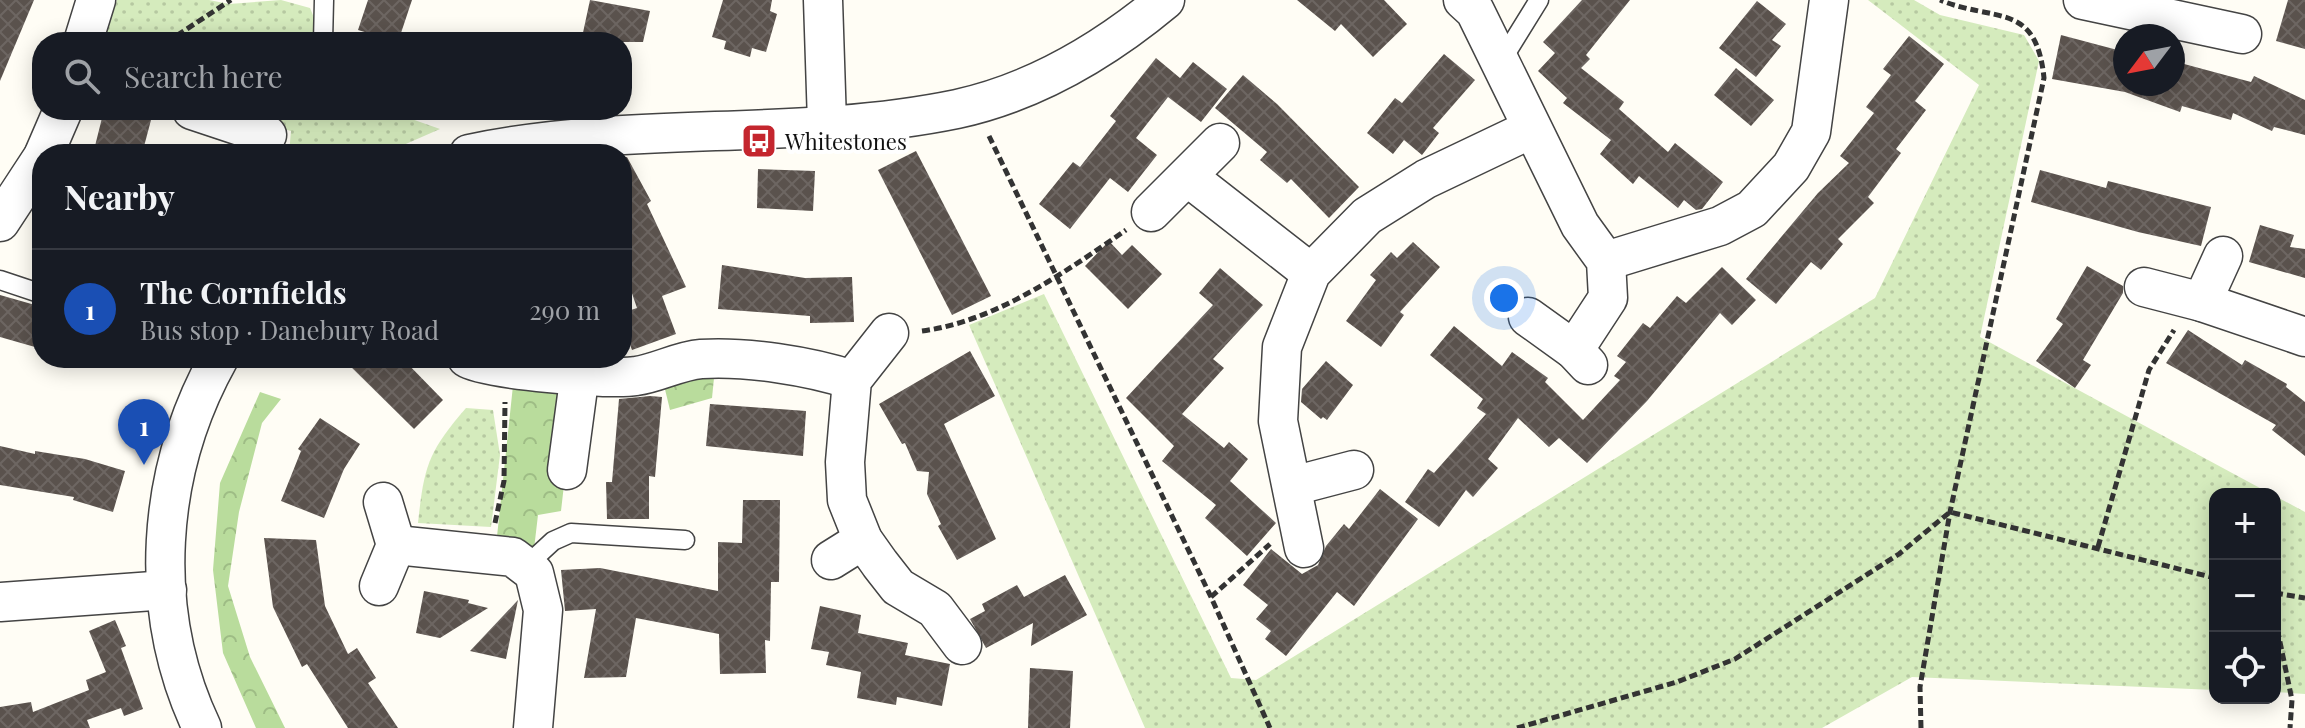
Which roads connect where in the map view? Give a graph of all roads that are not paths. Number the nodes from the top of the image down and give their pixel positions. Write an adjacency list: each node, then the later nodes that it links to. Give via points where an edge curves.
1 (96, 0): 10 (street)
2 (324, 0): 11 (lane)
3 (823, 0): 16 (street)
4 (1165, 0): 16 (street, via 1075,63 1020,89 959,108)
5 (1463, 0): 13 (street, via 1475,11)
6 (1539, 0): 13 (lane)
7 (1829, 0): 27 (street, via 1835,48 1811,132 1791,167 1752,209 1720,226)
8 (2083, 0): 9 (street)
9 (2208, 13): 12 (street)
10 (86, 32)
11 (323, 32)
12 (2242, 34)
13 (1500, 63): 17 (street)
14 (59, 120): 20 (street)
15 (222, 120): 18 (street)
16 (827, 123): 21 (street)
17 (1531, 129): 27 (street, via 1580,225); 28 (street, via 1426,179 1367,216)
18 (267, 135)
19 (1220, 143): 23 (street)
20 (48, 144)
21 (530, 144)
22 (32, 173): 25 (street)
23 (1188, 177): 24 (street); 28 (street)
24 (1151, 212)
25 (0, 222)
26 (2223, 256): 32 (street)
27 (1606, 261): 33 (street, via 1608,298 1581,357)
28 (1311, 273): 42 (street, via 1282,347 1278,421)
29 (0, 280): 31 (lane)
30 (2144, 287): 32 (street)
31 (32, 291)
32 (2198, 301): 35 (street)
33 (1528, 317)
34 (889, 333): 39 (street)
35 (2305, 337)
36 (214, 368): 51 (street, via 191,415 171,483)
37 (581, 368): 40 (street)
38 (588, 368): 39 (street, via 621,378 686,362 724,360 823,371)
39 (852, 380): 45 (street, via 845,482)
40 (567, 470)
41 (1354, 470): 42 (street)
42 (1293, 486): 46 (street)
43 (383, 502): 47 (street)
44 (685, 540): 49 (lane, via 571,533 553,541)
45 (863, 540): 48 (street); 53 (street, via 898,587 935,609)
46 (1302, 540)
47 (396, 545): 49 (street, via 513,557); 50 (street)
48 (831, 560)
49 (527, 565): 55 (street, via 538,583 543,610)
50 (379, 586)
51 (167, 590): 52 (street); 54 (street, via 178,661)
52 (0, 602)
53 (962, 645)
54 (202, 728)
55 (533, 728)

